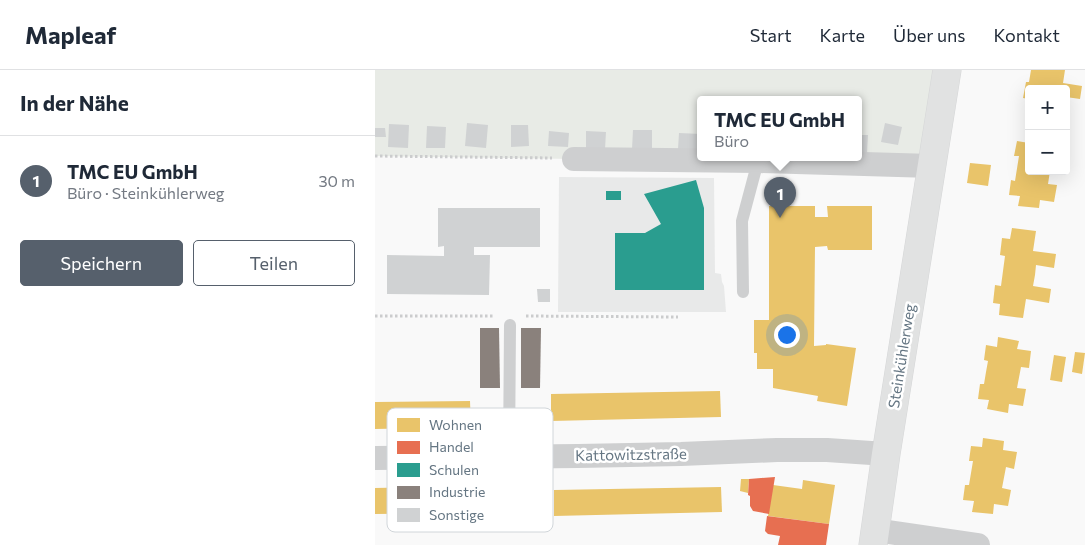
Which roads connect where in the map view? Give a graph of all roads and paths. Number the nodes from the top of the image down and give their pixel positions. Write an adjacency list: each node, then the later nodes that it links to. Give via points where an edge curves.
1 (947, 70): 6 (street, Steinkühlerweg)
2 (375, 156): 3 (path)
3 (574, 159): 4 (street)
4 (697, 160)
5 (757, 161): 6 (street); 7 (lane, via 742,221)
6 (932, 166): 10 (street, Steinkühlerweg)
7 (743, 292)
8 (510, 325): 9 (lane)
9 (509, 408)
10 (886, 454): 11 (street, Kattowitzstraße, via 777,450); 12 (street, Steinkühlerweg)
11 (553, 455)
12 (874, 538): 13 (street)
13 (978, 545)

